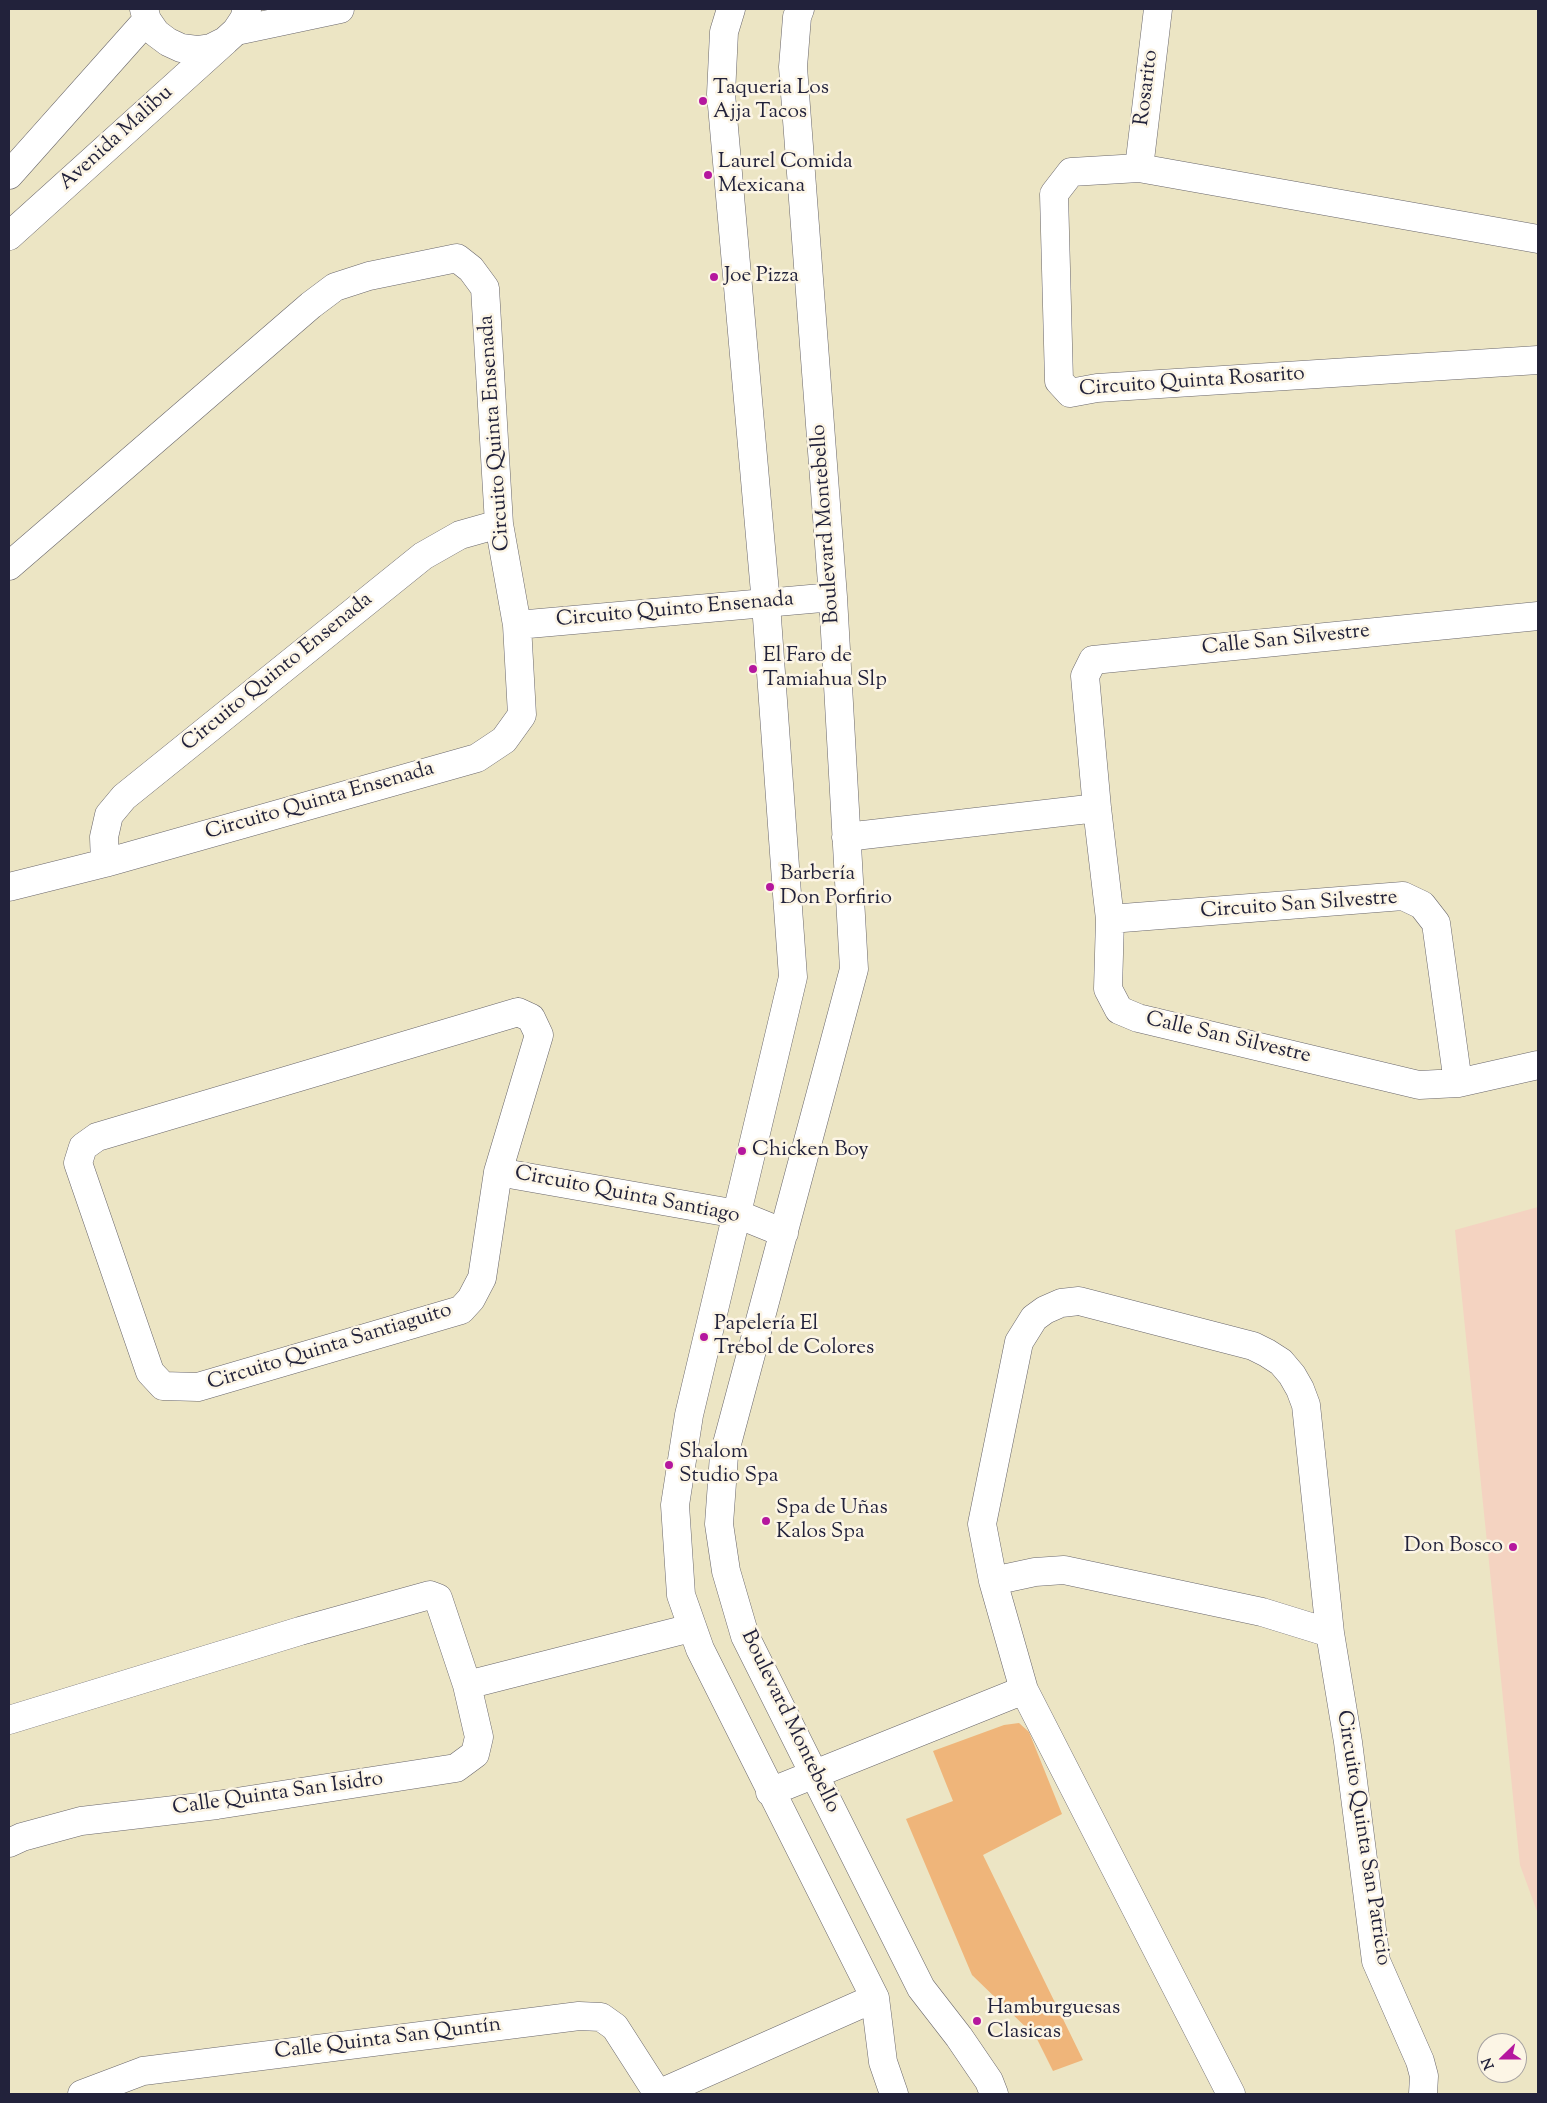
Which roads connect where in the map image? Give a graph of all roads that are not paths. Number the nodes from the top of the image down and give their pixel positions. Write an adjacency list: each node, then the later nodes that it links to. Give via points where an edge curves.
1 (340, 9): 6 (street, Avenida Malibu)
2 (731, 9): 15 (street, via 724,32 721,94)
3 (800, 9): 14 (street, Boulevard Montebello, via 793,67)
4 (1158, 9): 7 (street, Rosarito)
5 (146, 15): 6 (street, via 156,33 181,48 211,48); 8 (street)
6 (236, 27): 9 (street, Avenida Malibu)
7 (1139, 168): 10 (street, Circuito Quinta Rosarito); 11 (street, Circuito Quinta Rosarito, via 1070,172 1054,194 1060,381 1070,394 1097,388)
8 (9, 175)
9 (9, 236)
10 (1538, 240)
11 (1538, 360)
12 (498, 524): 13 (street, Circuito Quinta Ensenada, via 485,288 471,269 457,258 369,276 335,287); 17 (street, Circuito Quinta Ensenada); 20 (street, Circuito Quinto Ensenada, via 460,535 423,556 124,797 109,815 104,837)
13 (9, 566)
14 (833, 597): 15 (street, Circuito Quinto Ensenada); 19 (street, Boulevard Montebello)
15 (766, 604): 17 (street, Circuito Quinto Ensenada); 26 (street, via 793,977)
16 (1538, 616): 18 (street, Calle San Silvestre, via 1093,660 1085,676)
17 (517, 625): 20 (street, Circuito Quinta Ensenada, via 522,715 504,740 477,758)
18 (1097, 808): 19 (street); 22 (street, Calle San Silvestre)
19 (846, 837): 27 (street, Boulevard Montebello, via 854,969)
20 (105, 863): 21 (street, Circuito Quinta Ensenada)
21 (9, 887)
22 (1110, 919): 24 (street, Calle San Silvestre, via 1108,989 1119,1010 1138,1018 1419,1085); 24 (street, Circuito San Silvestre, via 1402,896 1422,905 1436,923)
23 (1538, 1066): 24 (street, Calle San Silvestre)
24 (1458, 1083)
25 (498, 1172): 25 (street, Circuito Quinta Santiaguito, via 538,1035 531,1018 518,1012 97,1137 83,1147 78,1163 150,1372 163,1386 198,1387 460,1310 471,1299 482,1278); 26 (street, Circuito Quinta Santiago)
26 (737, 1214): 27 (street, Circuito Quinta Santiago); 29 (street, via 689,1415 675,1505 681,1595)
27 (784, 1233): 34 (street, Boulevard Montebello, via 724,1455 719,1524 726,1571 745,1636)
28 (993, 1581): 30 (street, via 1064,1570 1262,1612); 30 (street, Circuito Quinta San Patricio, via 982,1524 1019,1342 1034,1318 1045,1310 1061,1303 1078,1301 1252,1346 1281,1362 1292,1374 1306,1405); 32 (street, Circuito Quinta San Patricio)
29 (692, 1628): 31 (street); 35 (street)
30 (1330, 1634): 43 (street, Circuito Quinta San Patricio, via 1348,1742 1376,1961 1420,2061 1424,2076)
31 (467, 1685): 33 (street, Calle Quinta San Isidro, via 438,1598 430,1595); 36 (street, Calle Quinta San Isidro, via 479,1737 475,1754 456,1768 216,1805 81,1821 22,1837)
32 (1024, 1690): 34 (street); 42 (street, Circuito Quinta San Patricio)
33 (9, 1720)
34 (814, 1773): 35 (street); 41 (street, Boulevard Montebello, via 921,1988 959,2037 989,2081)
35 (770, 1792): 37 (street)
36 (9, 1844)
37 (876, 1998): 39 (street); 40 (street, via 883,2062)
38 (82, 2094): 39 (street, Calle Quinta San Quntín, via 143,2071 579,2016 601,2017 615,2027)
39 (658, 2094)
40 (894, 2094)
41 (994, 2094)
42 (1231, 2094)
43 (1423, 2094)

